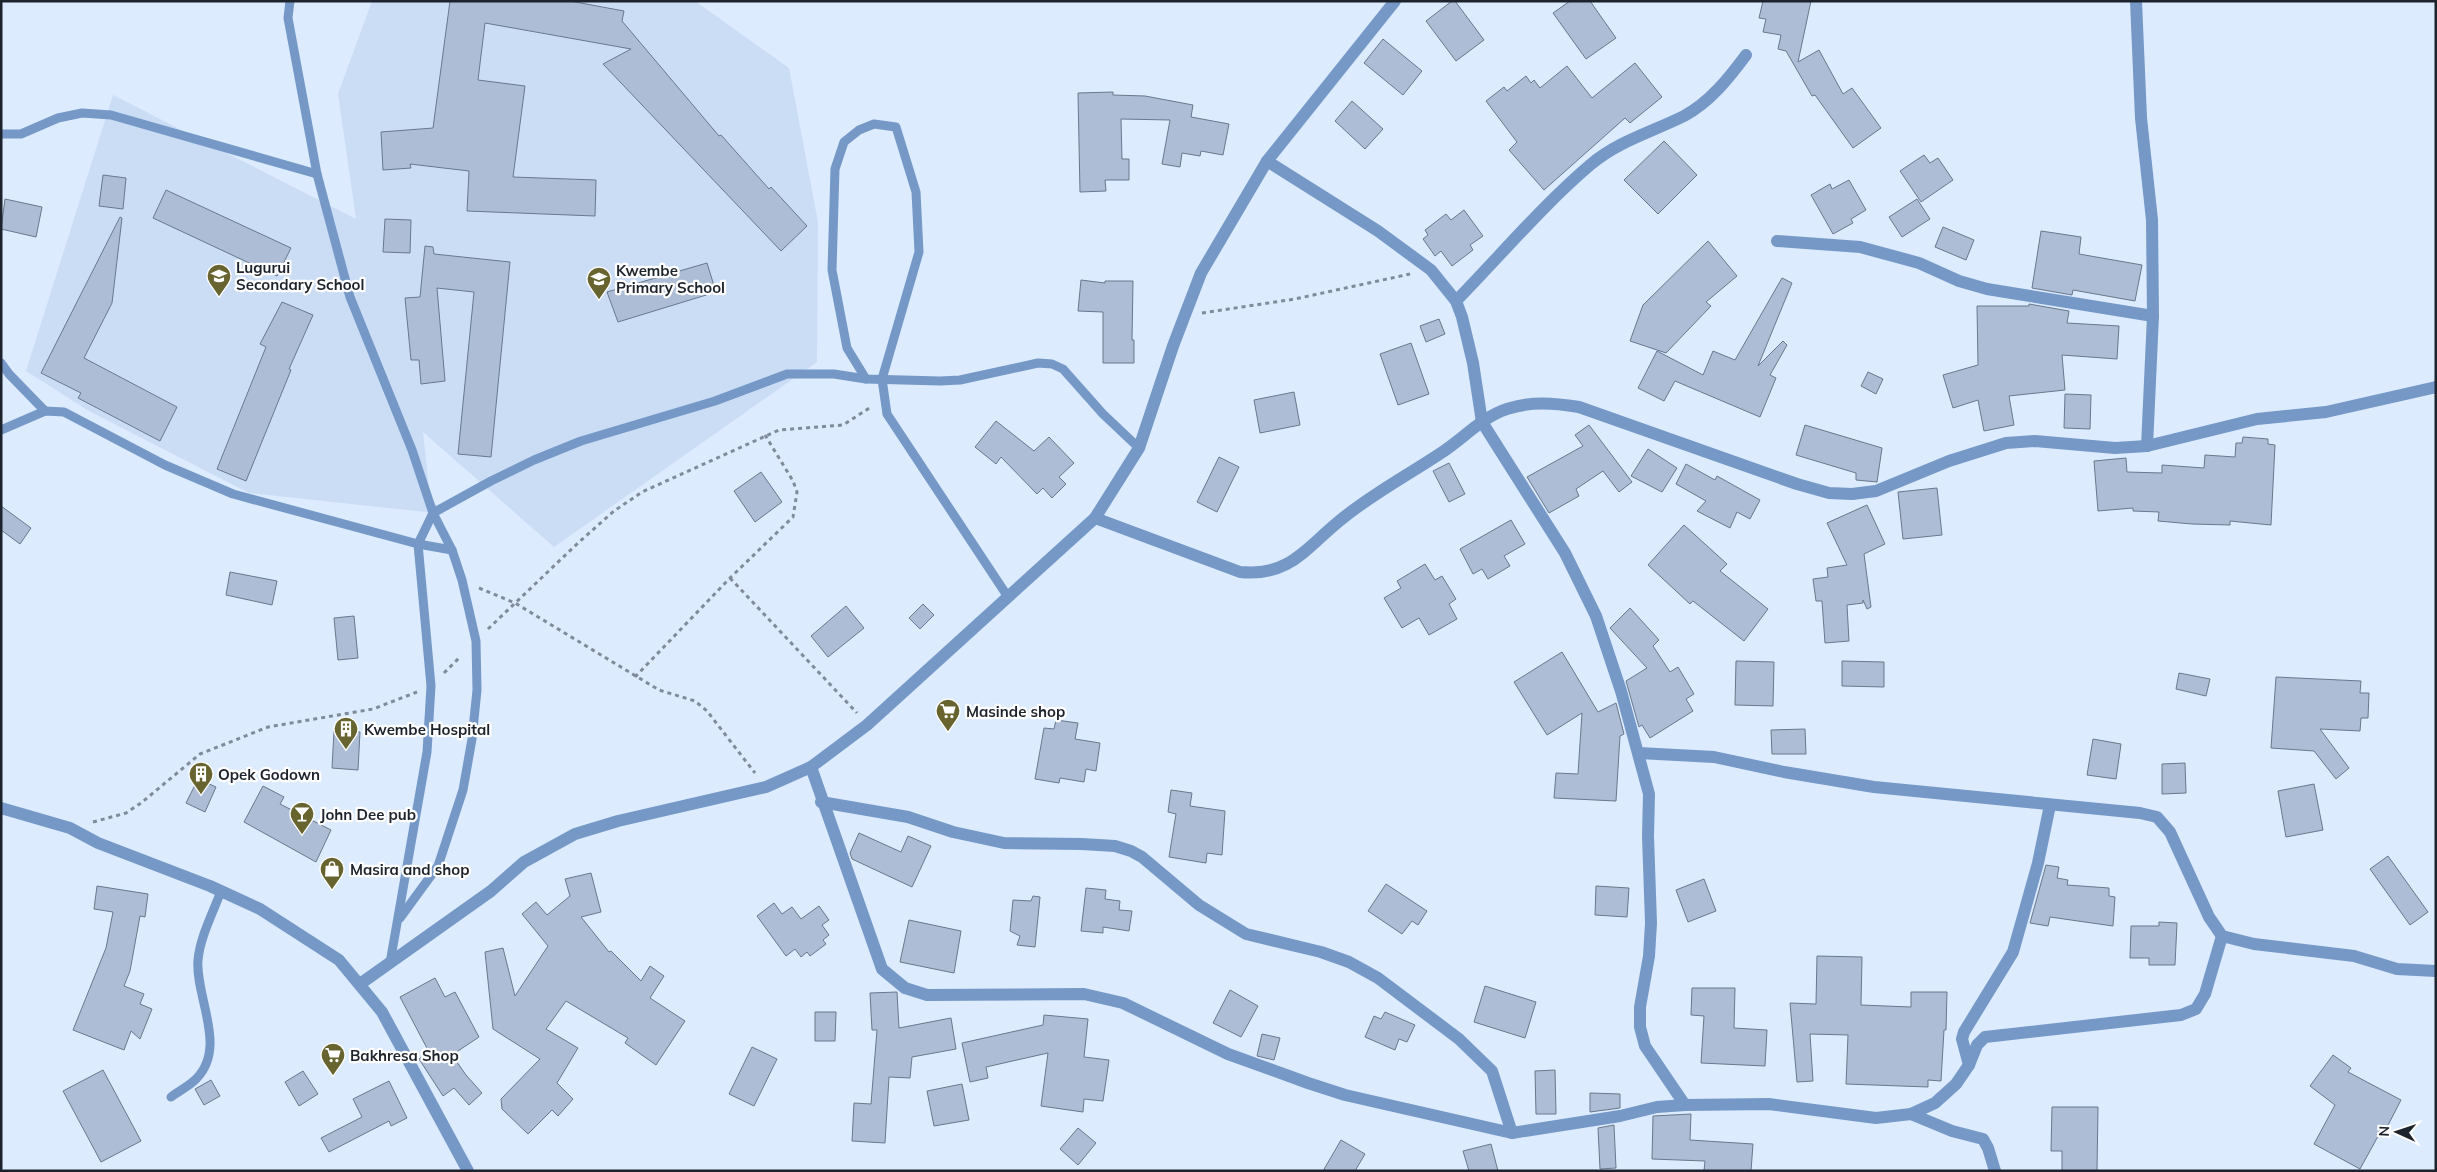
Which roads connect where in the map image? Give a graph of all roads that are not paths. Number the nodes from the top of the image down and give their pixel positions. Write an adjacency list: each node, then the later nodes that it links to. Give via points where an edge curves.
1 (290, 1): 7 (lane, via 288,18)
2 (1395, 1): 6 (street)
3 (2136, 1): 10 (street, via 2141,118 2152,220)
4 (1746, 55): 9 (street, via 1729,78 1691,111 1623,142 1590,165)
5 (1, 134): 7 (lane, via 21,134 58,118 82,113 111,115)
6 (1267, 161): 9 (street, via 1378,231 1431,270); 19 (street, via 1201,273)
7 (317, 174): 20 (lane, via 350,297 412,450)
8 (1777, 241): 10 (street, via 1876,250 1987,289)
9 (1456, 302): 16 (street, via 1473,363)
10 (2153, 316): 18 (street)
11 (1, 363): 15 (lane)
12 (866, 378): 13 (lane); 13 (lane, via 847,348 832,270 835,169 844,142 859,130 874,124 896,127 916,192 919,252); 20 (lane, via 834,374 777,376 716,401 581,441 491,481)
13 (882, 379): 19 (lane, via 960,380 1038,363 1052,364 1064,369); 24 (lane, via 887,414)
14 (2436, 387): 18 (street, via 2326,412 2222,426)
15 (45, 412): 17 (lane); 22 (lane, via 64,412 165,465 233,494)
16 (1482, 422): 18 (street, via 1506,409 1528,404 1552,402 1578,407 1727,461 1837,494 1876,491 2006,443 2035,441 2115,448); 21 (street, via 1442,453 1390,483 1343,517 1287,565 1272,572 1240,572); 25 (street, via 1565,553 1596,616)
17 (1, 430)
18 (2147, 446)
19 (1138, 448): 21 (street)
20 (433, 514): 22 (lane); 23 (lane)
21 (1095, 518): 24 (street)
22 (418, 544): 23 (lane); 31 (lane, via 431,686 427,752)
23 (452, 550): 31 (lane, via 476,641 477,690 472,739 463,790 438,866)
24 (1008, 597): 26 (street, via 867,725)
25 (1639, 753): 28 (street, via 1714,756 1874,787); 38 (street, via 1649,794 1651,924 1640,1027 1645,1046)
26 (811, 767): 27 (street); 33 (street, via 766,787 575,834 524,862 491,891)
27 (822, 802): 40 (street, via 908,817 953,832 1004,843 1115,846 1131,851 1199,905 1246,934 1349,962 1386,984 1459,1039 1492,1071); 40 (street, via 882,969 905,988 927,995 946,996 1084,994 1123,1004 1228,1054 1336,1092)
28 (2050, 805): 32 (street, via 2157,817 2170,832 2209,916); 36 (street, via 2038,863 2013,952 1964,1032 1962,1039)
29 (1, 808): 30 (street, via 70,828 98,844)
30 (221, 891): 35 (street, via 260,909 339,960); 37 (lane, via 198,961 210,1030 208,1059 197,1078)
31 (398, 921): 33 (lane)
32 (2222, 936): 34 (street, via 2254,944 2354,956 2397,969); 36 (street, via 2205,994 2196,1009 2180,1015 1985,1037 1977,1045)
33 (390, 963): 35 (street)
34 (2436, 971)
35 (360, 984): 41 (street, via 382,1012)
36 (1969, 1065): 39 (street, via 1956,1084 1935,1103)
37 (171, 1097)
38 (1685, 1105): 39 (street, via 1769,1104 1876,1118); 40 (street)
39 (1911, 1114): 42 (street, via 1952,1131 1983,1139)
40 (1512, 1133)
41 (468, 1171)
42 (1995, 1171)

